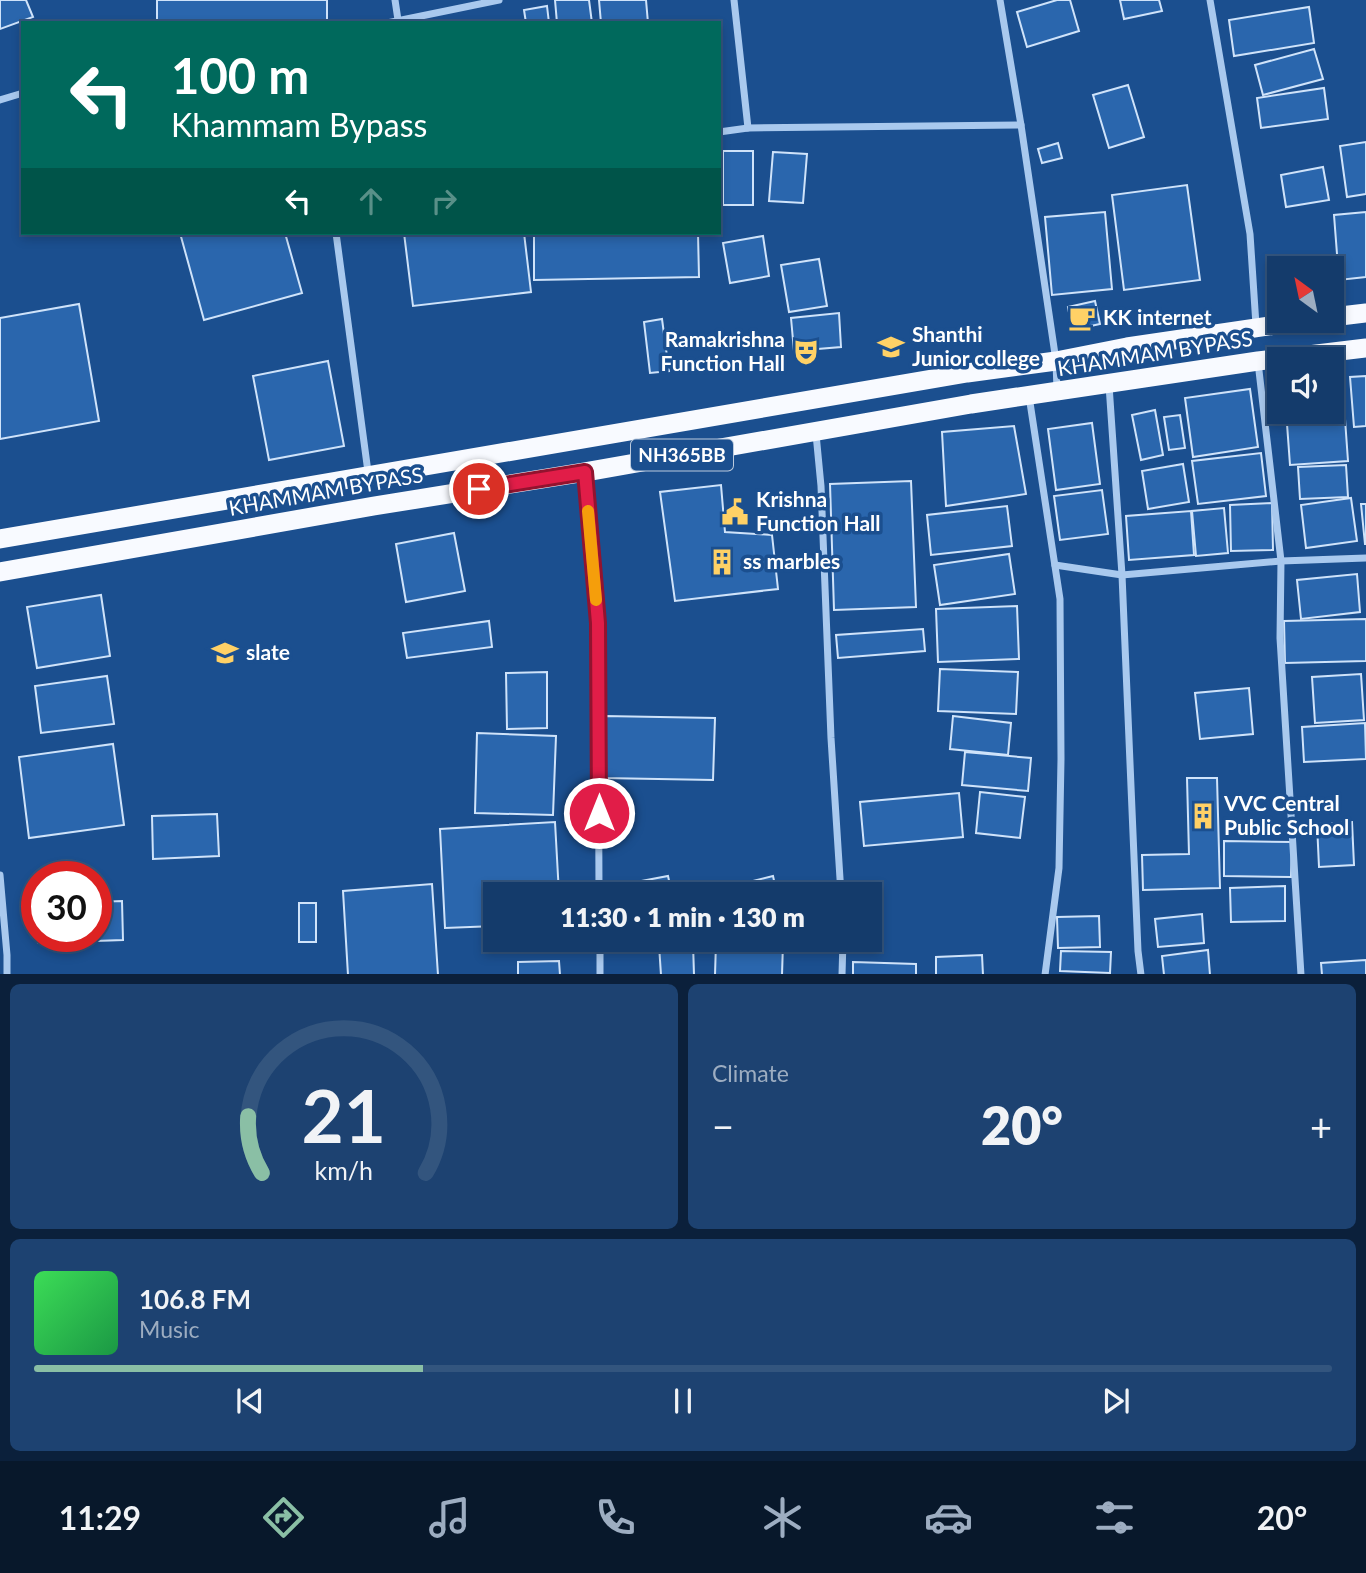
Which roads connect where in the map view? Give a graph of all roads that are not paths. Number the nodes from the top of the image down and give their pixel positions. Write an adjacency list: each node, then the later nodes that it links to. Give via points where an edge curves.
1 (395, 0): 7 (street)
2 (499, 0): 6 (street)
3 (734, 0): 12 (street)
4 (1000, 0): 11 (street)
5 (1210, 0): 18 (street, via 1250,234)
6 (487, 1): 7 (street)
7 (398, 20): 8 (street)
8 (394, 21)
9 (21, 94): 10 (street)
10 (0, 100)
11 (1021, 125): 12 (street); 20 (street)
12 (748, 128): 13 (street)
13 (721, 132)
14 (335, 235): 27 (street)
15 (1366, 313): 16 (highway)
16 (1344, 316)
17 (1267, 326): 18 (highway, KHAMMAM BYPASS / NH365BB)
18 (1256, 327): 20 (highway, KHAMMAM BYPASS / NH365BB)
19 (1366, 348): 21 (highway, KHAMMAM BYPASS / NH365BB)
20 (1056, 361): 23 (street); 27 (highway, KHAMMAM BYPASS / NH365BB)
21 (1258, 361): 22 (highway, KHAMMAM BYPASS / NH365BB); 30 (street)
22 (1109, 384): 23 (highway, KHAMMAM BYPASS / NH365BB); 33 (street)
23 (1056, 392): 24 (highway, KHAMMAM BYPASS / NH365BB)
24 (1029, 396): 25 (highway, KHAMMAM BYPASS / NH365BB); 31 (street)
25 (816, 432): 26 (highway, KHAMMAM BYPASS / NH365BB); 36 (street)
26 (585, 472): 32 (highway, KHAMMAM BYPASS / NH365BB); 35 (street, via 598,623)
27 (369, 477): 28 (highway, KHAMMAM BYPASS / NH365BB)
28 (0, 539)
29 (1366, 558): 30 (street)
30 (1281, 561): 33 (street); 45 (street, via 1280,638)
31 (1055, 565): 33 (street); 43 (street, via 1060,599 1059,868)
32 (0, 572)
33 (1122, 575): 44 (street)
34 (0, 875): 39 (street)
35 (599, 882)
36 (840, 882)
37 (600, 952): 41 (street)
38 (843, 952): 42 (street)
39 (3, 956): 40 (street)
40 (7, 974)
41 (600, 974)
42 (842, 974)
43 (1045, 974)
44 (1141, 974)
45 (1301, 974)

